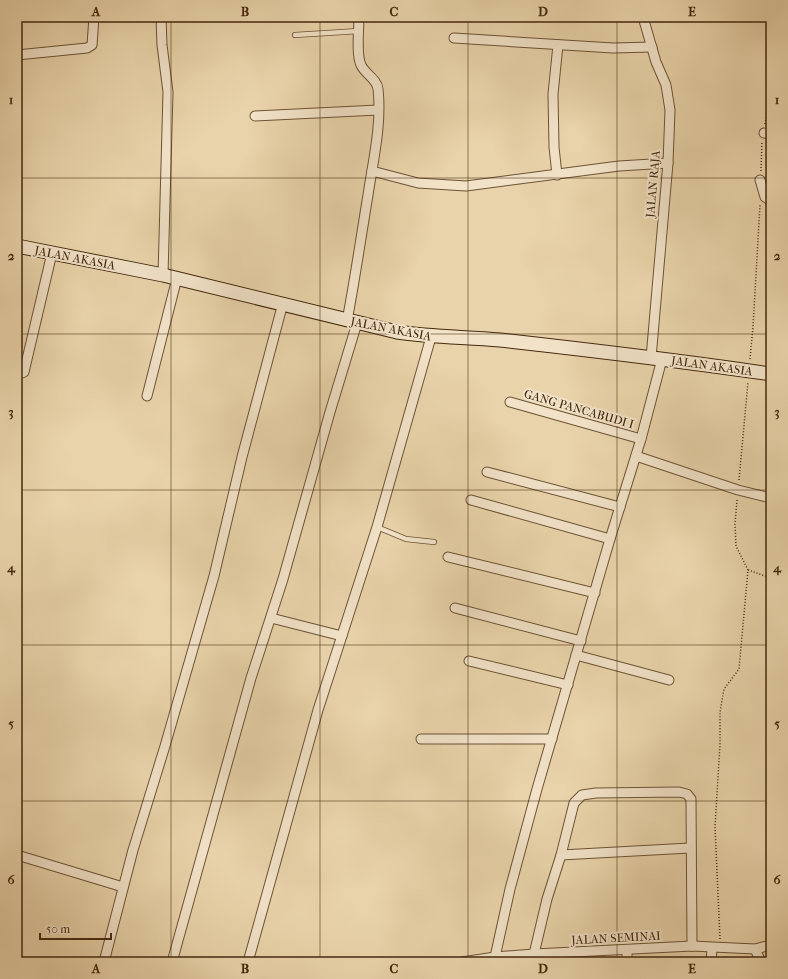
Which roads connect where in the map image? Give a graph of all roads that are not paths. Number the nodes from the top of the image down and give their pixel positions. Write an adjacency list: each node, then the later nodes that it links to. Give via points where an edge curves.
1 (94, 17): 10 (street, via 92,45 87,48)
2 (161, 17): 20 (street, via 168,92)
3 (359, 17): 5 (street)
4 (643, 17): 9 (street, JALAN RAJA)
5 (359, 31): 6 (lane); 11 (street, via 360,63 363,71 378,88)
6 (295, 35)
7 (454, 38): 8 (street)
8 (558, 45): 9 (street); 15 (street, via 552,94)
9 (652, 47): 13 (street, JALAN RAJA, via 666,85 670,110)
10 (17, 55)
11 (378, 110): 12 (street); 14 (street)
12 (255, 116)
13 (668, 163): 15 (street, via 620,166); 25 (street, JALAN RAJA)
14 (372, 171): 15 (street, via 418,183 466,186); 23 (street)
15 (557, 175)
16 (760, 180): 17 (street, via 765,197)
17 (771, 201)
18 (17, 246): 19 (street, JALAN AKASIA)
19 (52, 253): 20 (street, JALAN AKASIA); 27 (street, via 24,372)
20 (163, 275): 21 (street, JALAN AKASIA)
21 (177, 278): 22 (street, JALAN AKASIA); 28 (street)
22 (283, 303): 23 (street, JALAN AKASIA); 54 (street, via 242,457 214,576)
23 (352, 322): 24 (street, JALAN AKASIA); 42 (street, via 330,412)
24 (431, 337): 25 (street, JALAN AKASIA, via 498,340); 36 (street)
25 (656, 358): 26 (street, JALAN AKASIA); 30 (street, JALAN RAJA)
26 (771, 374)
27 (17, 375)
28 (147, 396)
29 (510, 402): 30 (street, GANG PANCABUDI I)
30 (641, 439): 31 (street, JALAN RAJA)
31 (636, 456): 33 (street, via 738,490); 35 (street, JALAN RAJA)
32 (487, 472): 35 (street)
33 (771, 498)
34 (472, 500): 37 (street)
35 (620, 507): 37 (street, JALAN RAJA)
36 (377, 527): 38 (lane, via 406,539); 43 (street)
37 (610, 539): 40 (street, JALAN RAJA)
38 (434, 542)
39 (448, 557): 40 (street)
40 (595, 593): 44 (street, JALAN RAJA)
41 (455, 608): 44 (street)
42 (271, 618): 43 (street); 64 (street, via 249,685)
43 (342, 636): 65 (street, via 318,710)
44 (581, 642): 45 (street, JALAN RAJA)
45 (576, 655): 47 (street); 48 (street, JALAN RAJA)
46 (469, 661): 48 (street)
47 (669, 680)
48 (568, 685): 50 (street, JALAN RAJA)
49 (421, 739): 50 (street)
50 (552, 739): 61 (street, JALAN RAJA, via 510,889)
51 (690, 848): 53 (street); 53 (street, via 692,799 687,794 596,794 582,795 574,803); 56 (street)
52 (17, 855): 54 (street)
53 (561, 855): 60 (street, via 546,899)
54 (123, 887): 63 (street)
55 (771, 945): 58 (street, JALAN SEMINAI)
56 (692, 946): 57 (street, JALAN SEMINAI); 59 (street, JALAN SEMINAI)
57 (716, 948): 58 (street, JALAN SEMINAI); 68 (street)
58 (755, 949): 69 (street)
59 (627, 950): 60 (street, JALAN SEMINAI); 67 (street)
60 (534, 954): 61 (street, JALAN SEMINAI)
61 (495, 957): 62 (street, JALAN SEMINAI)
62 (485, 960): 66 (street, JALAN SEMINAI)
63 (104, 962)
64 (172, 962)
65 (248, 962)
66 (462, 962)
67 (627, 962)
68 (711, 962)
69 (761, 962)

